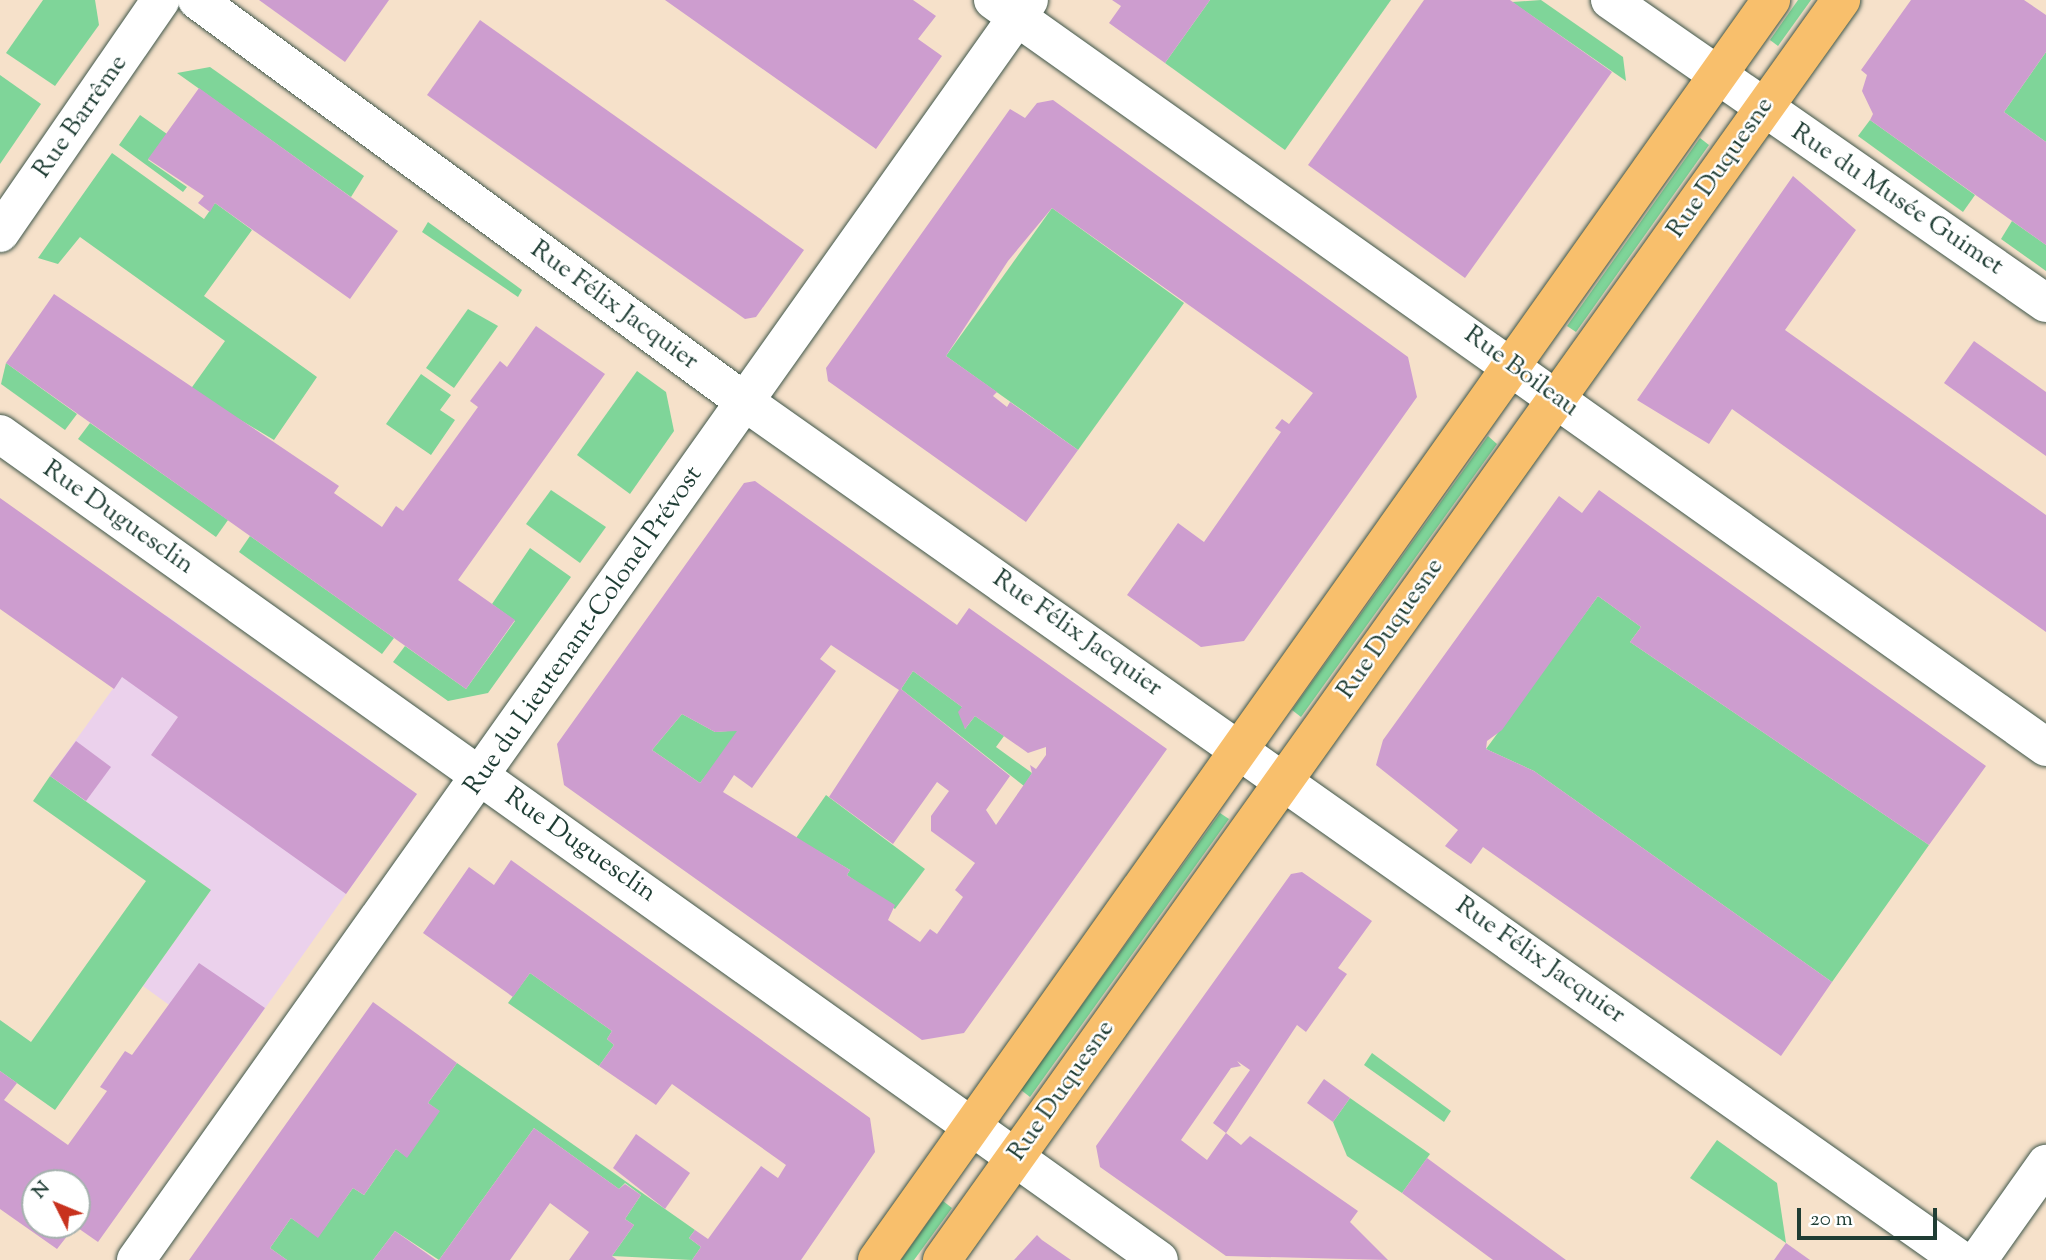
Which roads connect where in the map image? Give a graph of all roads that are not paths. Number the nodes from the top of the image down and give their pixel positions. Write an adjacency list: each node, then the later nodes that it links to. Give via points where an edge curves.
1 (161, 0): 9 (street, Rue Barrême)
2 (198, 0): 13 (street, Rue Félix Jacquier)
3 (1610, 0): 7 (street, Rue du Musée Guimet)
4 (1771, 0): 7 (main road, Rue Duquesne)
5 (1842, 0): 8 (main road, Rue Duquesne)
6 (1013, 5): 11 (street, Rue Boileau); 13 (street, Rue du Lieutenant-Colonel Prévost)
7 (1716, 76): 8 (street, Rue du Musée Guimet); 11 (main road, Rue Duquesne)
8 (1763, 108): 10 (street, Rue du Musée Guimet); 12 (main road, Rue Duquesne)
9 (0, 233)
10 (2046, 303)
11 (1511, 365): 12 (street, Rue Boileau); 16 (main road, Rue Duquesne)
12 (1556, 398): 15 (street, Rue Boileau); 18 (main road, Rue Duquesne)
13 (745, 402): 16 (street, Rue Félix Jacquier); 17 (street, Rue du Lieutenant-Colonel Prévost)
14 (0, 434): 17 (street, Rue Duguesclin)
15 (2046, 747)
16 (1239, 748): 18 (street, Rue Félix Jacquier); 19 (main road, Rue Duquesne)
17 (481, 776): 19 (street, Rue Duguesclin); 22 (street, Rue du Lieutenant-Colonel Prévost)
18 (1284, 780): 20 (main road, Rue Duquesne); 26 (street, Rue Félix Jacquier)
19 (972, 1126): 20 (street, Rue Duguesclin); 23 (main road, Rue Duquesne)
20 (1016, 1157): 24 (main road, Rue Duquesne); 25 (street, Rue Duguesclin)
21 (2046, 1164): 27 (street)
22 (136, 1260)
23 (877, 1260)
24 (942, 1260)
25 (1160, 1260)
26 (1961, 1260)
27 (1978, 1260)

